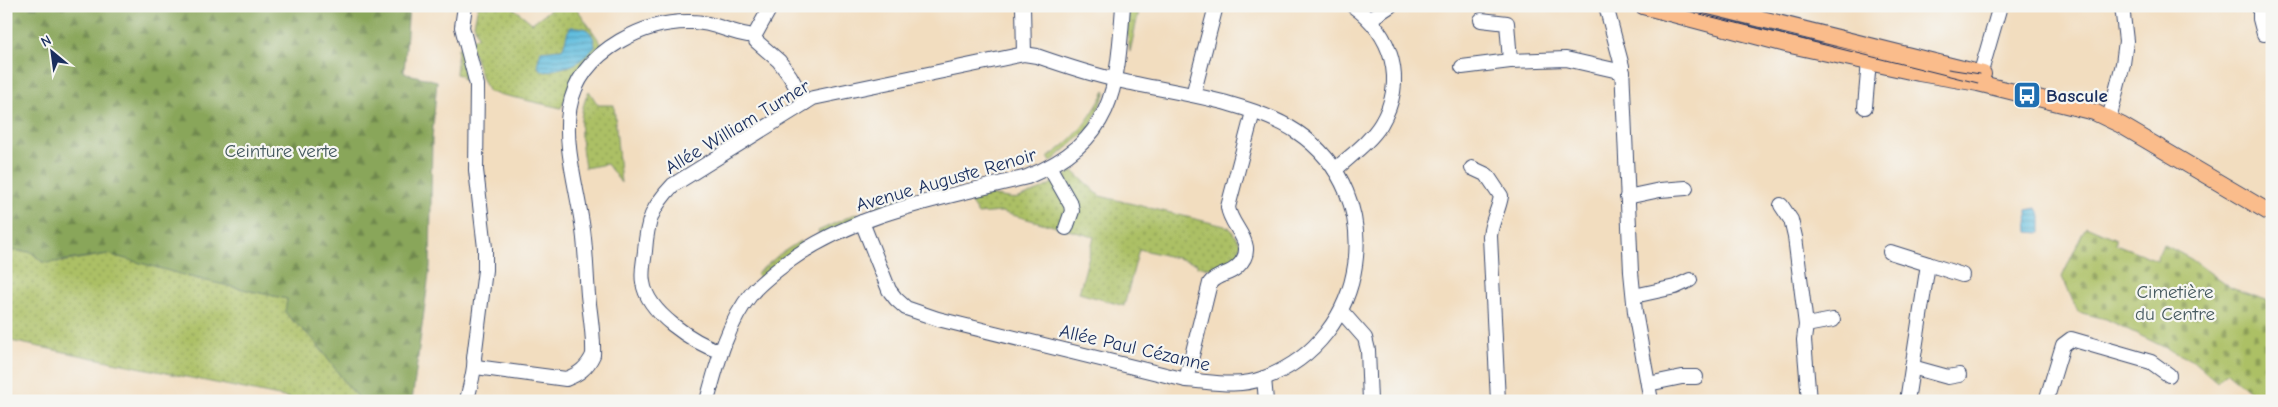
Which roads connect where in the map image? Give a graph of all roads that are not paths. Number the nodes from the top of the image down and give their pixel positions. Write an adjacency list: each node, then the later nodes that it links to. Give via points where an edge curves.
1 (465, 6): 49 (street, via 462,27 477,85 476,170 485,239 485,270 474,358)
2 (771, 6): 17 (street)
3 (1024, 6): 18 (street)
4 (1123, 6): 24 (street, Avenue Auguste Renoir)
5 (1216, 6): 25 (street)
6 (1353, 6): 14 (street)
7 (1390, 6): 14 (street)
8 (1606, 6): 22 (street)
9 (1643, 6): 20 (main road, via 1786,44)
10 (1709, 6): 23 (main road)
11 (2000, 6): 23 (street)
12 (2122, 6): 28 (street, via 2126,41)
13 (2260, 6): 16 (street)
14 (1370, 18): 32 (street, via 1384,39 1392,60 1393,94 1381,124)
15 (1482, 20): 19 (street, via 1507,23)
16 (2264, 34)
17 (753, 36): 26 (street, via 779,61); 49 (street, via 722,26 693,22 665,24 626,38 609,48 585,70 572,94 567,133 586,242 593,355 587,367 566,379)
18 (1024, 54): 24 (street, Allée William Turner); 26 (street, Allée William Turner, via 912,79 839,91)
19 (1510, 61): 21 (street); 22 (street, via 1566,59)
20 (1869, 61): 23 (main road, via 1928,75); 27 (street)
21 (1462, 67)
22 (1622, 72): 34 (street)
23 (1979, 78): 28 (main road, via 2073,96); 37 (main road, via 2106,117)
24 (1116, 80): 25 (street, Allée Paul Cézanne); 30 (street, Avenue Auguste Renoir, via 1107,109 1088,139)
25 (1194, 95): 29 (street, Allée Paul Cézanne)
26 (805, 103): 48 (street, Allée William Turner, via 672,185 651,215 646,230 643,282 651,303 679,329)
27 (1864, 107)
28 (2111, 111): 36 (main road)
29 (1253, 112): 32 (street, Allée Paul Cézanne, via 1297,132); 55 (street, via 1228,207 1229,215 1245,241 1244,256 1236,268 1215,277 1210,283)
30 (1050, 168): 38 (street, Avenue Auguste Renoir, via 1027,177 904,207); 39 (street, Avenue Auguste Renoir, via 1071,205)
31 (1472, 168): 61 (street, via 1487,174 1501,196 1490,236)
32 (1335, 170): 45 (street, Allée Paul Cézanne, via 1351,207 1356,230 1357,257)
33 (1686, 188): 34 (street)
34 (1626, 197): 44 (street)
35 (1781, 204): 47 (street, via 1795,237)
36 (2272, 206)
37 (2272, 214)
38 (862, 222): 48 (street, Avenue Auguste Renoir, via 818,242 773,273 752,293); 55 (street, Allée Paul Cézanne, via 889,290 906,308 938,319)
39 (1066, 228)
40 (1890, 252): 41 (street)
41 (1928, 264): 42 (street); 50 (street)
42 (1962, 275)
43 (1690, 280): 44 (street, via 1675,287)
44 (1634, 296): 56 (street)
45 (1342, 312): 54 (street, Allée Paul Cézanne, via 1311,349); 60 (street, via 1365,338)
46 (1833, 320): 47 (street)
47 (1806, 325): 63 (street, via 1804,340)
48 (721, 352): 58 (street, Avenue Auguste Renoir)
49 (476, 366): 57 (street)
50 (1912, 367): 51 (street, via 1948,377); 64 (street)
51 (1959, 375)
52 (2169, 375): 65 (street, via 2151,362 2071,339 2063,346)
53 (1696, 377): 56 (street)
54 (1264, 378): 55 (street, Allée Paul Cézanne, via 1221,384); 59 (street)
55 (1186, 380)
56 (1648, 384): 62 (street)
57 (467, 401)
58 (706, 401)
59 (1266, 401)
60 (1370, 401)
61 (1498, 401)
62 (1651, 401)
63 (1809, 401)
64 (1907, 401)
65 (2046, 401)

